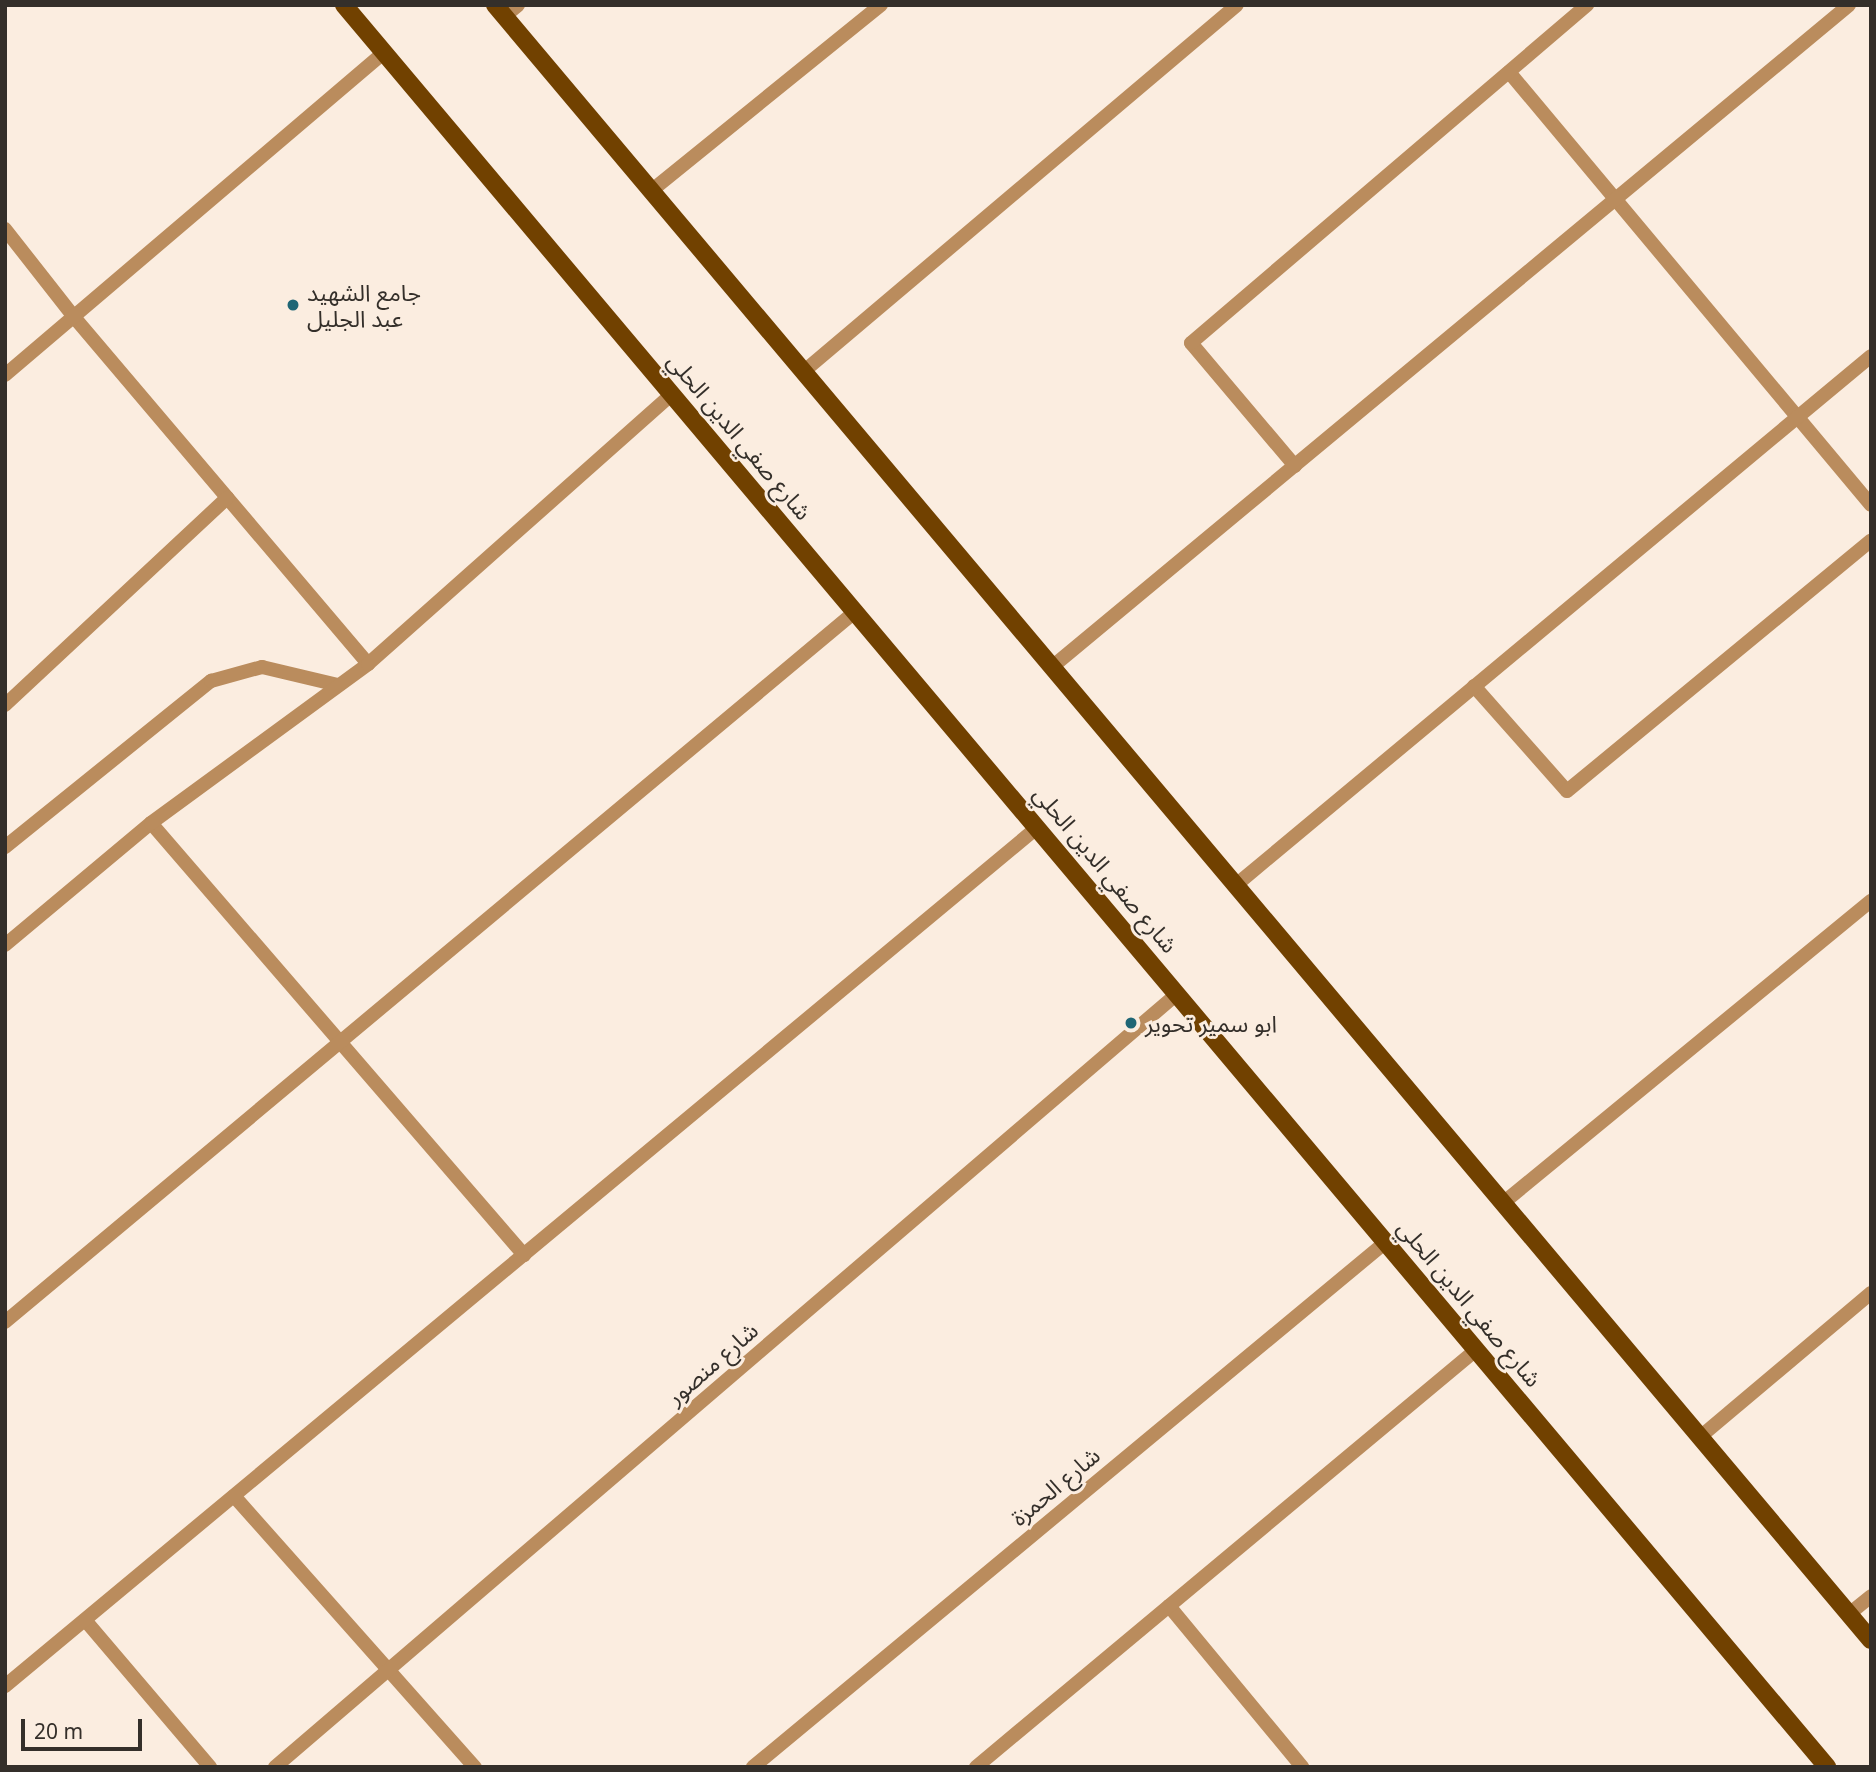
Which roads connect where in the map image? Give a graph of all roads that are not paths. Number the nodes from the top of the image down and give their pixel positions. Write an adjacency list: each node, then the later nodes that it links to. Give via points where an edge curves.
1 (344, 5): 7 (main road, شارع صفي الدين الحلي)
2 (881, 5): 9 (street)
3 (1237, 5): 14 (street)
4 (1587, 5): 8 (street)
5 (1849, 5): 10 (street)
6 (506, 9): 9 (main road)
7 (384, 53): 12 (street); 16 (main road, شارع صفي الدين الحلي)
8 (1509, 72): 10 (street); 18 (street, via 1191,343)
9 (651, 191): 14 (main road)
10 (1619, 199): 17 (street); 18 (street)
11 (5, 229): 12 (street)
12 (74, 317): 15 (street); 19 (street)
13 (1871, 356): 17 (street)
14 (803, 372): 24 (main road)
15 (5, 374)
16 (672, 394): 22 (main road, شارع صفي الدين الحلي); 23 (street)
17 (1796, 418): 20 (street); 26 (street)
18 (1295, 466): 24 (street)
19 (227, 498): 23 (street); 27 (street)
20 (1871, 505)
21 (1871, 540): 26 (street, via 1567,791)
22 (856, 611): 29 (main road, شارع صفي الدين الحلي); 35 (street)
23 (368, 664): 25 (street)
24 (1052, 667): 31 (main road)
25 (338, 685): 28 (street); 30 (street, via 262,667 211,681)
26 (1474, 686): 31 (street)
27 (5, 705)
28 (152, 822): 33 (street); 35 (street)
29 (1038, 827): 34 (main road, شارع صفي الدين الحلي); 38 (street)
30 (5, 847)
31 (1236, 885): 36 (main road)
32 (1871, 901): 36 (street)
33 (5, 945)
34 (1178, 993): 37 (main road, شارع صفي الدين الحلي); 49 (street, شارع منصور)
35 (342, 1040): 38 (street); 40 (street)
36 (1503, 1203): 42 (main road)
37 (1387, 1241): 41 (main road, شارع صفي الدين الحلي); 54 (street, شارع الحمزة)
38 (524, 1255): 43 (street)
39 (1871, 1293): 42 (street)
40 (5, 1322)
41 (1477, 1349): 45 (street); 57 (main road, شارع صفي الدين الحلي)
42 (1700, 1437): 46 (main road)
43 (234, 1496): 47 (street); 49 (street)
44 (1871, 1596): 46 (street)
45 (1169, 1606): 55 (street); 56 (street)
46 (1849, 1614): 48 (main road)
47 (85, 1620): 50 (street); 51 (street)
48 (1871, 1640)
49 (391, 1669): 52 (street, شارع منصور); 53 (street)
50 (5, 1686)
51 (210, 1767)
52 (275, 1767)
53 (475, 1767)
54 (753, 1767)
55 (976, 1767)
56 (1302, 1767)
57 (1827, 1767)

